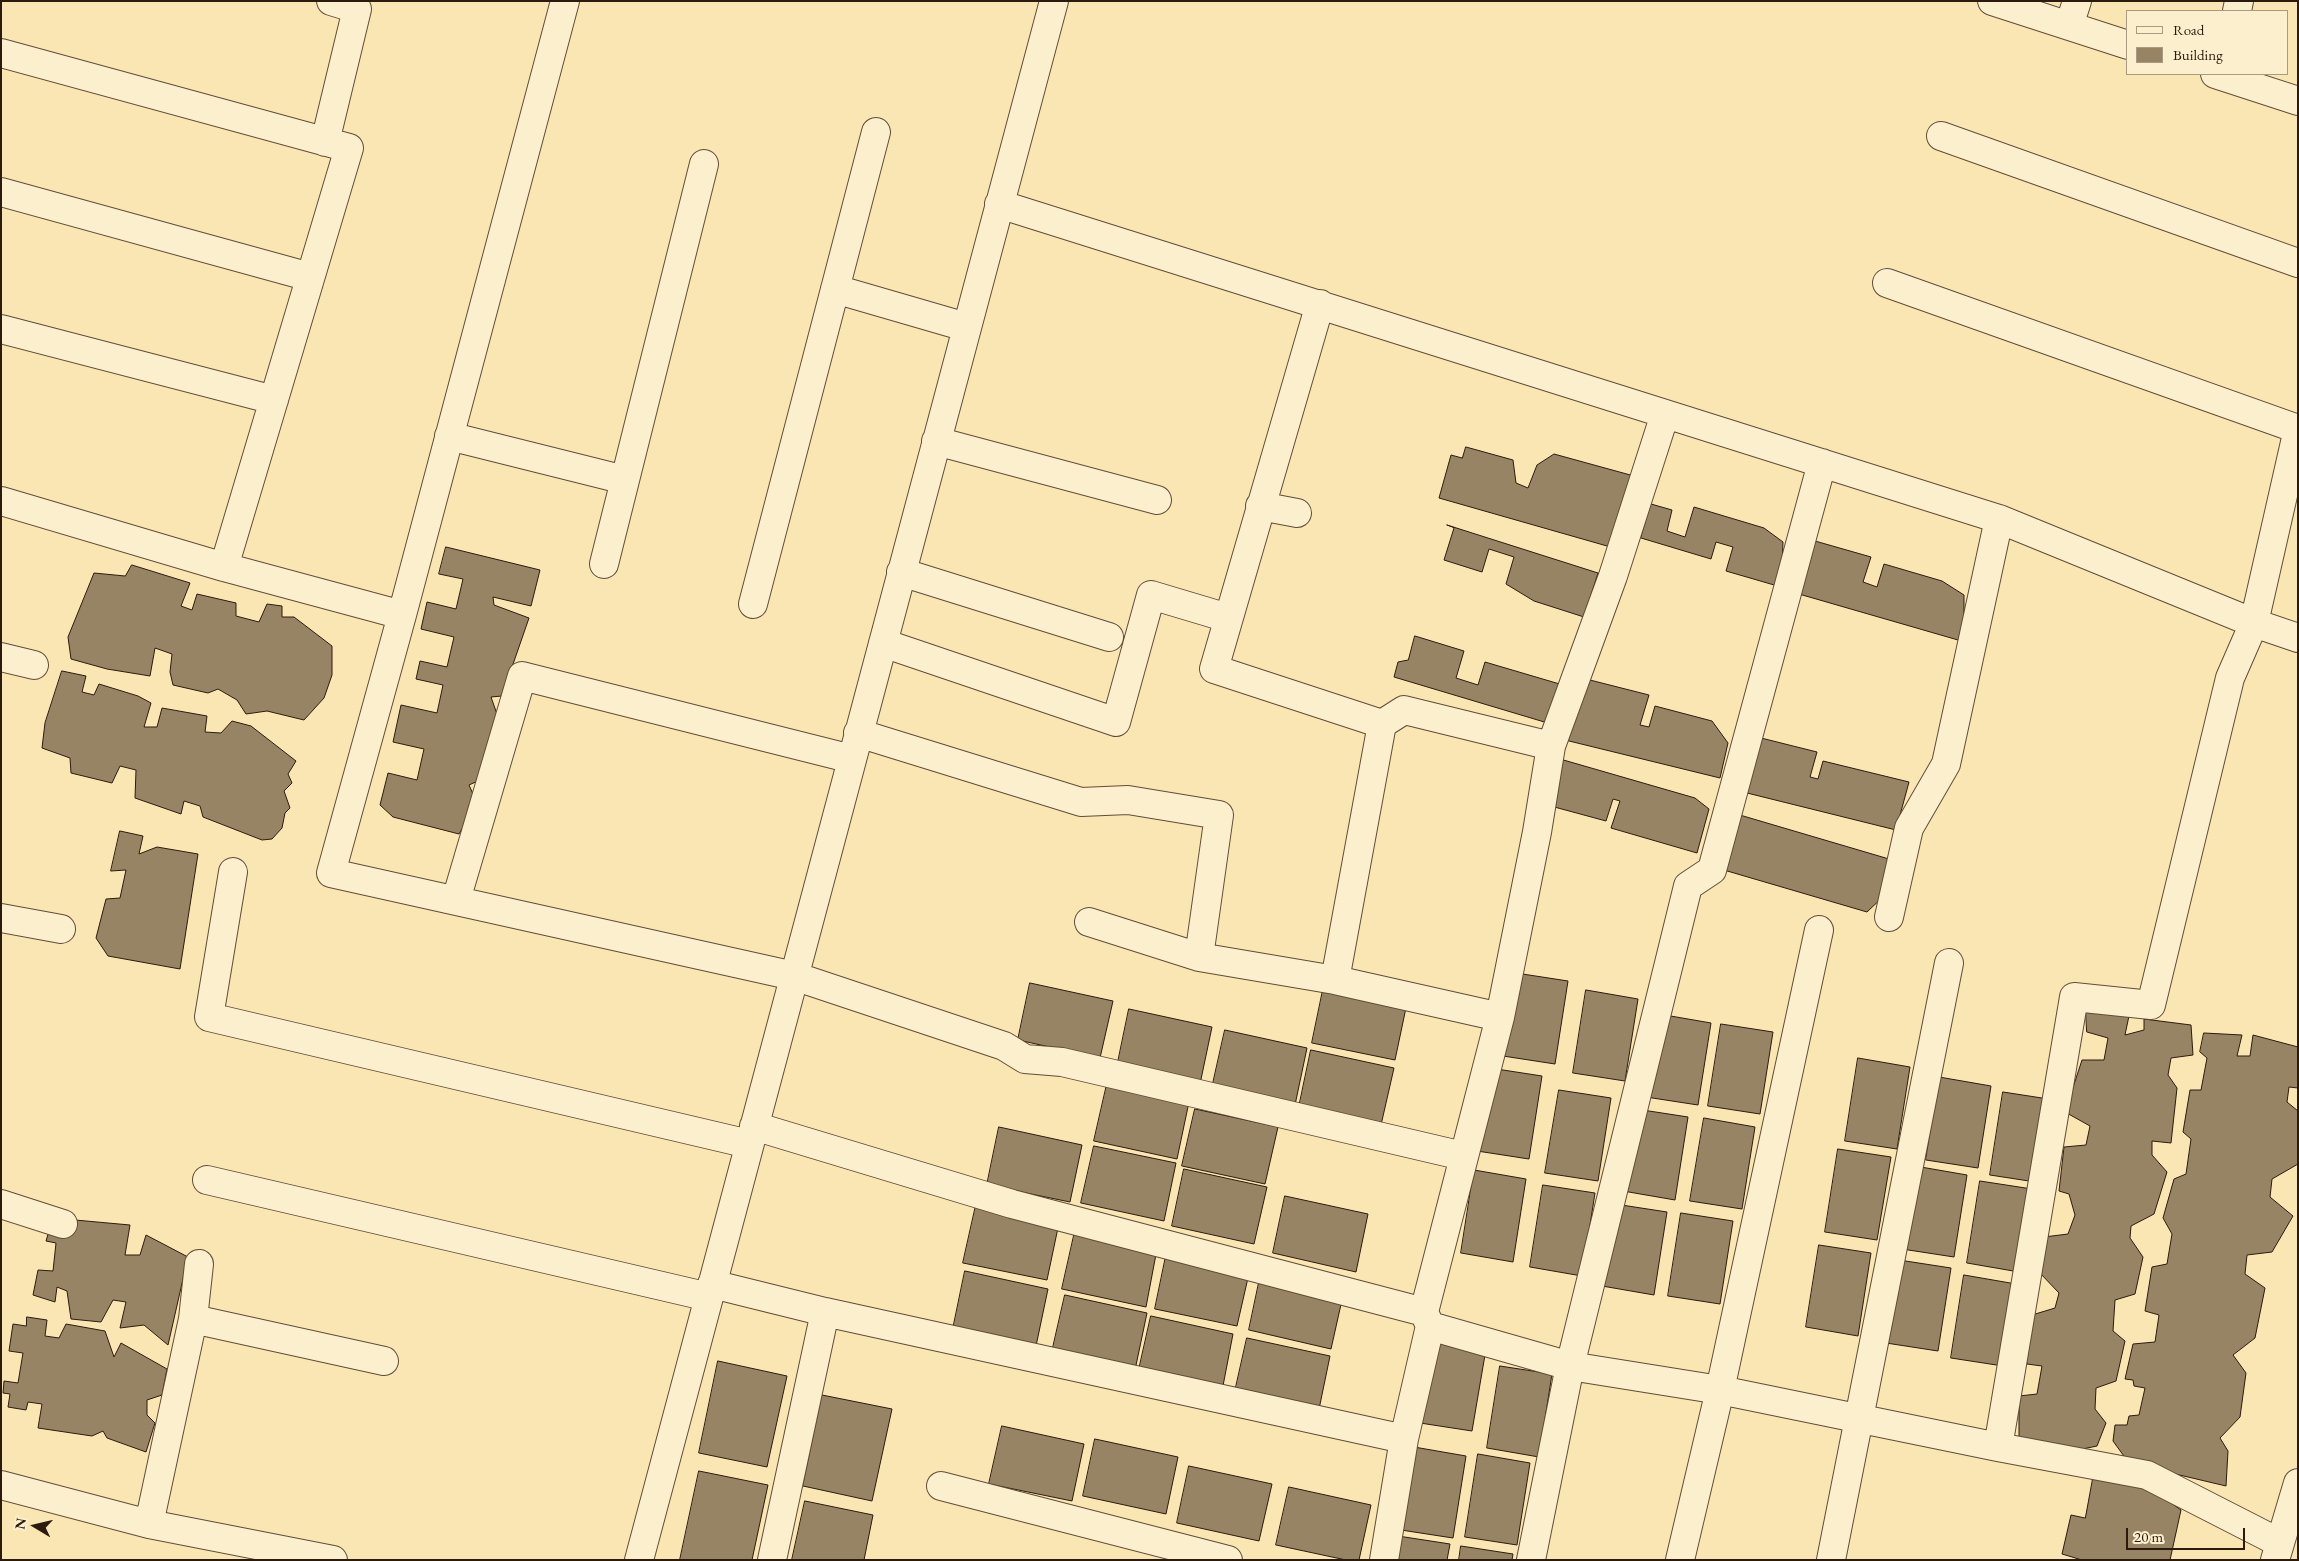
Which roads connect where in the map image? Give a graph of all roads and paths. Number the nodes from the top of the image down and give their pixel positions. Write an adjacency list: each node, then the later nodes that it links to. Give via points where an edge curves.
1 (331, 1): 12 (street, via 357,9)
2 (565, 1): 26 (street)
3 (1054, 1): 15 (street)
4 (1992, 1): 5 (street)
5 (2073, 14): 6 (street)
6 (2126, 45)
7 (1, 53): 12 (street)
8 (2220, 75): 9 (street)
9 (2298, 101)
10 (876, 132): 19 (street)
11 (1941, 136): 16 (street)
12 (325, 142): 17 (street, via 349,148)
13 (704, 164): 29 (street)
14 (1, 192): 17 (street)
15 (999, 204): 20 (street); 21 (street)
16 (2298, 264)
17 (310, 277): 23 (street)
18 (1888, 283): 25 (street)
19 (835, 289): 21 (street); 38 (street)
20 (1320, 304): 24 (street); 32 (street)
21 (966, 327): 27 (street)
22 (1, 329): 23 (street)
23 (274, 400): 36 (street)
24 (1665, 414): 28 (street); 49 (street, via 1613,576)
25 (2298, 429): 41 (street)
26 (449, 436): 29 (street); 39 (street)
27 (936, 441): 30 (street); 37 (street)
28 (1822, 463): 34 (street); 74 (street, via 1712,870 1688,886)
29 (625, 480): 35 (street)
30 (1157, 500)
31 (1, 501): 36 (street)
32 (1260, 506): 33 (street); 40 (street)
33 (1297, 513)
34 (1999, 519): 41 (street); 53 (street, via 1946,764 1909,828)
35 (604, 564)
36 (224, 566): 39 (street)
37 (901, 572): 42 (street); 44 (street)
38 (753, 604)
39 (402, 615): 52 (street, via 331,872)
40 (1228, 618): 44 (street, via 1152,595 1116,722); 47 (street, via 1214,669)
41 (2254, 623): 43 (street); 78 (street, via 2230,678 2151,1005 2074,998)
42 (1109, 637)
43 (2298, 638)
44 (883, 643): 48 (street)
45 (1, 658): 46 (street)
46 (34, 665)
47 (1382, 724): 49 (street, via 1404,710); 61 (street)
48 (858, 733): 50 (street); 58 (street, via 1081,802 1128,800 1219,816)
49 (1551, 746): 62 (street)
50 (852, 759): 52 (street, via 522,676); 60 (street)
51 (233, 872): 63 (street, via 209,1017)
52 (456, 900): 60 (street)
53 (1888, 917)
54 (1, 918): 56 (street)
55 (1089, 922): 58 (street)
56 (61, 929)
57 (1819, 930): 75 (street)
58 (1199, 957): 61 (street)
59 (1949, 963): 76 (street)
60 (794, 976): 63 (street); 64 (street, via 1004,1046 1025,1059 1062,1062)
61 (1335, 980): 62 (street)
62 (1500, 1017): 64 (street)
63 (752, 1135): 69 (street); 72 (street)
64 (1463, 1156): 72 (street)
65 (207, 1180): 69 (street)
66 (1, 1204): 67 (street)
67 (63, 1224)
68 (199, 1264): 71 (street)
69 (711, 1290): 70 (street); 85 (street)
70 (825, 1312): 77 (street); 86 (street)
71 (193, 1319): 73 (street); 82 (street)
72 (1427, 1319): 74 (street); 77 (street)
73 (384, 1361)
74 (1570, 1366): 75 (street); 89 (street)
75 (1720, 1390): 76 (street); 90 (street)
76 (1860, 1419): 78 (street); 91 (street)
77 (1404, 1439): 88 (street)
78 (1998, 1447): 83 (street, via 2147,1475)
79 (2298, 1483): 83 (street)
80 (1, 1485): 82 (street)
81 (941, 1486): 87 (street)
82 (150, 1524): 84 (street)
83 (2278, 1551)
84 (333, 1560)
85 (639, 1560)
86 (772, 1560)
87 (1228, 1560)
88 (1384, 1560)
89 (1531, 1560)
90 (1680, 1560)
91 (1831, 1560)

